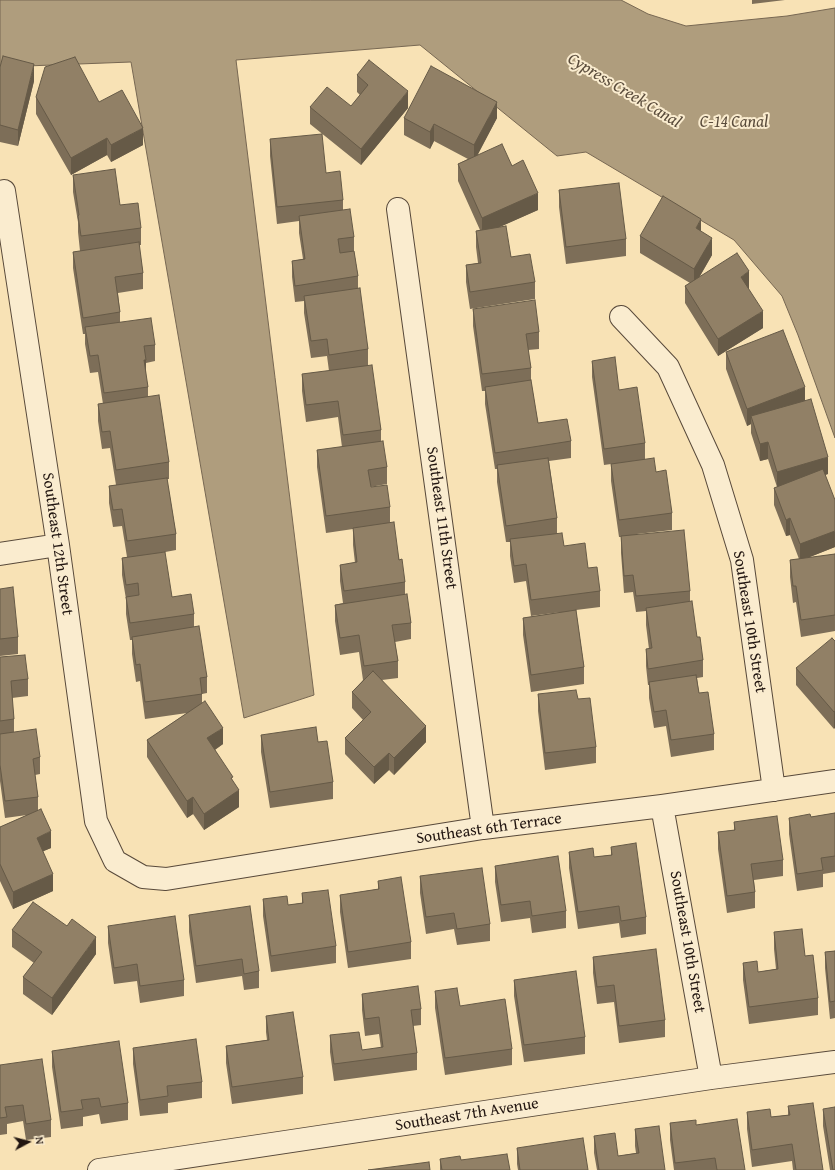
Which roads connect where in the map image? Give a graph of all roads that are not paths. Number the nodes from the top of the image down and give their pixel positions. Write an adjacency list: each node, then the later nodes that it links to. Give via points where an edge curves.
1 (4, 191): 4 (street, Southeast 12th Street)
2 (398, 209): 9 (street, Southeast 11th Street)
3 (620, 317): 7 (street, Southeast 10th Street, via 668,367 713,465 742,560)
4 (58, 545): 5 (street); 10 (street, Southeast 12th Street, via 96,821 115,861)
5 (0, 554)
6 (835, 781): 7 (street, Southeast 6th Terrace)
7 (774, 790): 8 (street, Southeast 6th Terrace)
8 (662, 806): 9 (street, Southeast 6th Terrace); 12 (street, Southeast 10th Street)
9 (483, 828): 10 (street, Southeast 6th Terrace, via 166,879)
10 (143, 877)
11 (835, 1062): 12 (street, Southeast 7th Avenue)
12 (711, 1078): 13 (street, Southeast 7th Avenue)
13 (99, 1170)

